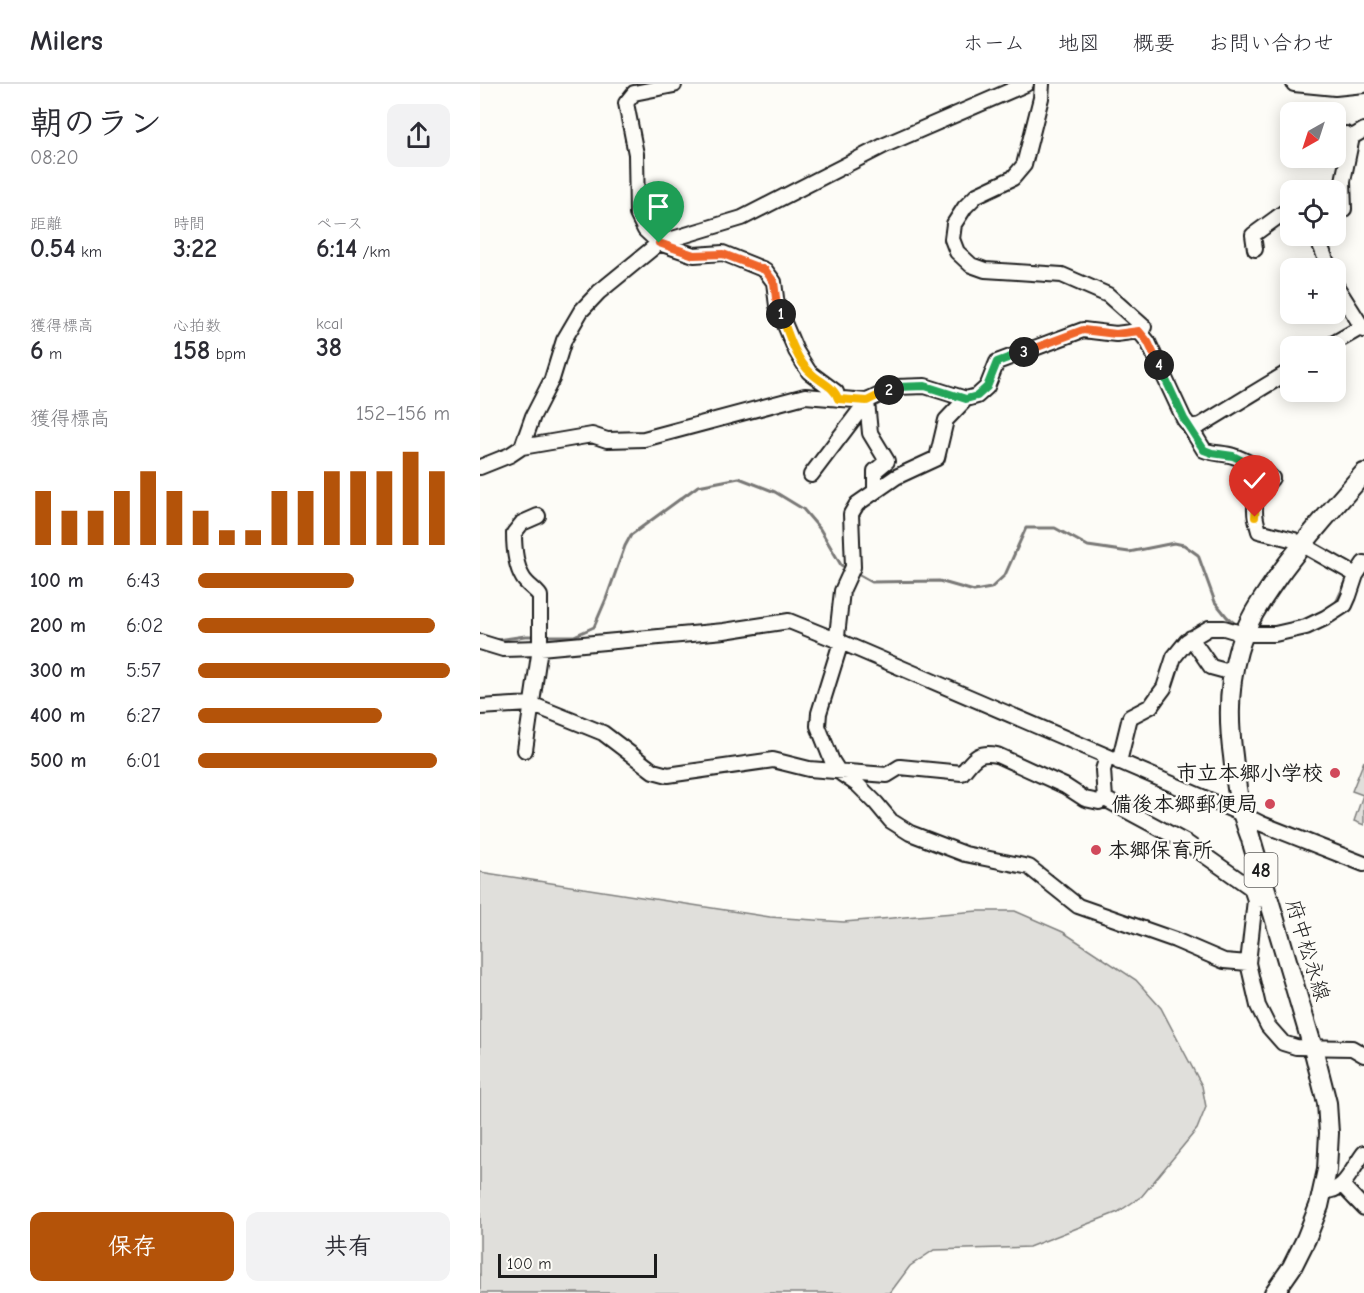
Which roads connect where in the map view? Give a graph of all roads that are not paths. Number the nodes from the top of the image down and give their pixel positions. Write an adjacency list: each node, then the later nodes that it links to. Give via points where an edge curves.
1 (674, 84): 9 (street, via 634,93 626,103 636,154 637,214 645,230)
2 (1026, 84): 9 (street, via 885,145 742,218)
3 (1042, 84): 13 (street, via 1024,165 1012,178 977,195 965,207 954,224 952,240 957,252 971,265 985,270 1062,274 1108,295 1144,327)
4 (1294, 84): 5 (street, via 1335,88)
5 (1364, 85)
6 (1358, 133): 7 (street)
7 (1343, 180)
8 (1280, 215): 10 (street, via 1253,235)
9 (659, 243): 16 (street, via 694,255 723,254 765,270 774,282 777,306 796,351 809,372 836,392); 20 (street, via 582,311 564,340 552,379 532,416)
10 (1255, 249)
11 (1346, 302): 12 (street)
12 (1363, 329): 14 (street)
13 (1139, 331): 17 (street, via 1116,334 1083,330 997,362 987,387); 19 (street)
14 (1346, 338)
15 (1280, 377): 19 (street)
16 (838, 399): 18 (street); 20 (street, via 805,396 644,439 607,440 592,435)
17 (966, 399): 18 (street, via 925,386 896,387); 24 (street, via 946,420 937,458)
18 (867, 401): 23 (street); 24 (street, via 870,434 887,461 875,471)
19 (1190, 428): 26 (street, via 1204,450 1233,456 1272,478 1259,492 1256,502 1259,531)
20 (522, 447): 21 (street)
21 (480, 467)
22 (1364, 473): 26 (main road, 府中松永線 / 48)
23 (811, 475)
24 (875, 490): 33 (street, via 851,514 853,567 842,591 837,636)
25 (538, 516): 34 (street, via 514,533 514,549 523,579 540,596)
26 (1301, 545): 27 (street); 30 (main road, 府中松永線 / 48, via 1257,606)
27 (1360, 569): 28 (street)
28 (1350, 596): 29 (street); 30 (street, via 1345,605 1306,627 1275,634)
29 (1364, 599)
30 (1244, 634): 31 (street, via 1209,628); 35 (main road, 府中松永線 / 48)
31 (1191, 638): 35 (street, via 1211,667); 39 (street, via 1174,657 1158,696 1150,706 1130,717)
32 (480, 642): 34 (street, via 503,650)
33 (841, 642): 34 (street, via 789,621); 39 (street); 40 (street, via 818,726)
34 (540, 648): 36 (street)
35 (1233, 673): 42 (main road, 府中松永線 / 48, via 1229,724)
36 (531, 704): 37 (street); 38 (street); 40 (street, via 603,733 652,771 668,775 773,760)
37 (480, 707)
38 (525, 750)
39 (1113, 760): 41 (street, via 1103,770); 42 (street)
40 (839, 772): 41 (street, via 887,775 900,767 962,773 975,758 987,753 1065,786 1085,799); 45 (street, via 858,785 891,821 910,833 965,854 1029,867 1078,906 1224,961)
41 (1105, 799): 44 (street, via 1187,843)
42 (1242, 814): 43 (street); 44 (main road, 府中松永線 / 48)
43 (1364, 864)
44 (1262, 899): 45 (street); 46 (main road, 府中松永線 / 48)
45 (1248, 963): 46 (street, via 1258,1006 1268,1026 1283,1043)
46 (1313, 1048): 47 (street, via 1352,1048); 50 (main road, 府中松永線 / 48, via 1327,1103 1329,1133)
47 (1364, 1055)
48 (1364, 1154): 49 (street)
49 (1342, 1185): 50 (street, via 1331,1192); 51 (street)
50 (1323, 1191): 52 (main road, 府中松永線 / 48, via 1306,1239)
51 (1364, 1208)
52 (1278, 1292)

